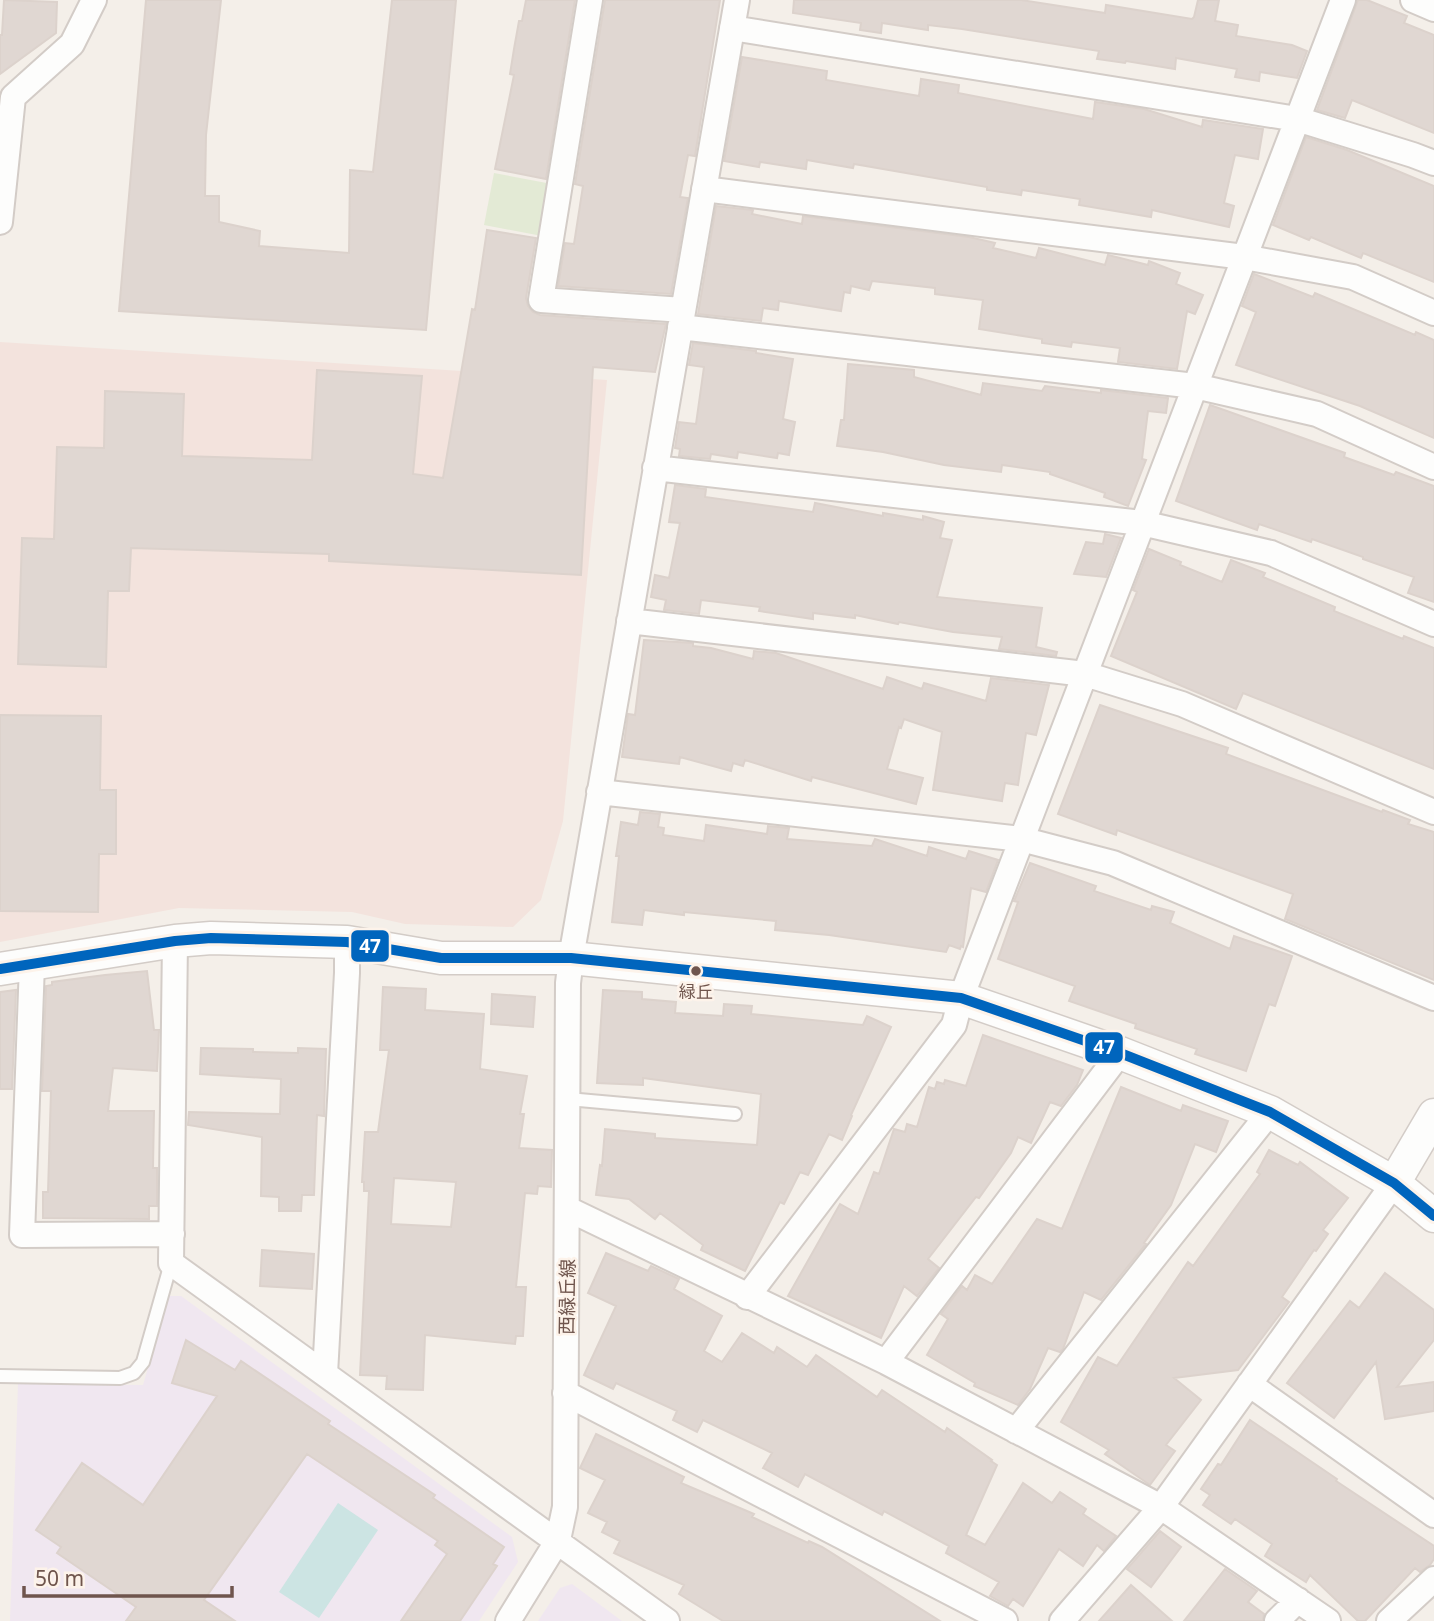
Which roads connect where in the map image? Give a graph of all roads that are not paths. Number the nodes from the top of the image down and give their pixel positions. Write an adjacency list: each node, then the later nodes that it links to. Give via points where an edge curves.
1 (94, 0): 11 (street, via 72,44 13,97)
2 (590, 0): 14 (street, via 541,300)
3 (737, 0): 7 (street, 西緑丘線)
4 (1343, 0): 8 (street)
5 (1413, 0): 6 (street)
6 (1434, 9)
7 (732, 28): 8 (street); 10 (street, 西緑丘線)
8 (1297, 119): 9 (street); 12 (street)
9 (1434, 163)
10 (704, 189): 12 (street); 14 (street, 西緑丘線)
11 (0, 222)
12 (1244, 257): 13 (street, via 1353,278); 15 (street)
13 (1434, 313)
14 (681, 318): 15 (street); 17 (street, 西緑丘線)
15 (1195, 386): 16 (street, via 1317,414); 18 (street)
16 (1434, 467)
17 (655, 468): 18 (street); 19 (street, 西緑丘線)
18 (1142, 523): 20 (street, via 1271,553); 21 (street)
19 (629, 621): 21 (street); 22 (street, 西緑丘線)
20 (1434, 624)
21 (1084, 674): 23 (street, via 1182,704); 24 (street)
22 (599, 792): 24 (street); 27 (street, 西緑丘線)
23 (1434, 812)
24 (1021, 839): 30 (street); 31 (street, via 1113,863)
25 (175, 941): 26 (street); 28 (street); 40 (street)
26 (347, 942): 27 (street, via 441,958); 44 (street)
27 (571, 958): 30 (street); 33 (street, 西緑丘線)
28 (32, 964): 29 (street); 40 (street, via 22,1235)
29 (0, 969)
30 (961, 998): 32 (street); 42 (street, via 954,1025)
31 (1434, 998)
32 (1120, 1053): 34 (street); 43 (street)
33 (568, 1100): 35 (lane); 38 (street, 西緑丘線)
34 (1270, 1112): 37 (street); 48 (street)
35 (735, 1114)
36 (1434, 1115): 37 (street)
37 (1394, 1183): 39 (street); 46 (street)
38 (568, 1209): 42 (street); 47 (street, 西緑丘線)
39 (1434, 1216)
40 (172, 1234): 41 (street)
41 (171, 1263): 44 (street); 45 (lane, via 143,1362 134,1373 120,1378)
42 (747, 1297): 43 (street)
43 (886, 1362): 48 (street)
44 (325, 1374): 51 (street)
45 (0, 1377)
46 (1249, 1384): 49 (street); 50 (street)
47 (565, 1393): 51 (street, 西緑丘線, via 565,1507); 56 (street)
48 (1016, 1430): 49 (street)
49 (1161, 1507): 53 (street); 57 (street)
50 (1434, 1515)
51 (558, 1540): 54 (street, 西緑丘線); 55 (street)
52 (1434, 1579): 60 (street)
53 (1298, 1600): 58 (street); 59 (street)
54 (508, 1621)
55 (667, 1621)
56 (1005, 1621)
57 (1062, 1621)
58 (1277, 1621)
59 (1328, 1621)
60 (1389, 1621)

